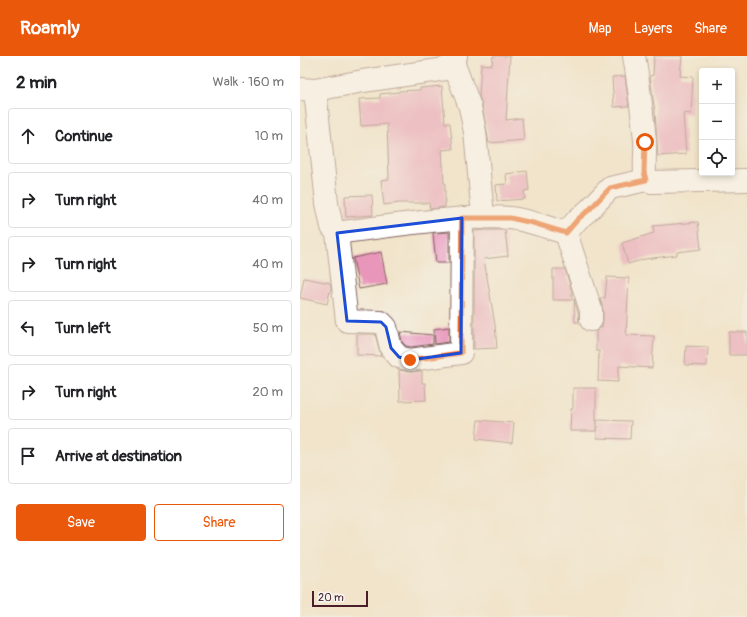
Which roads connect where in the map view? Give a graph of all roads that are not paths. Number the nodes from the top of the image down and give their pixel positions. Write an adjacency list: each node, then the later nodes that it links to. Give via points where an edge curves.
1 (634, 56): 4 (street, via 641,97)
2 (454, 59): 3 (street, via 446,69); 6 (street, via 470,107 475,132)
3 (307, 89): 7 (street, via 332,227)
4 (646, 180): 5 (street); 8 (street, via 610,188)
5 (747, 180)
6 (472, 218): 7 (street, via 398,224); 7 (street, via 461,353 410,360 399,357 390,348 386,327 381,322 347,321); 8 (street, via 510,218)
7 (337, 233)
8 (566, 233): 9 (street, via 591,310)
9 (591, 320)

